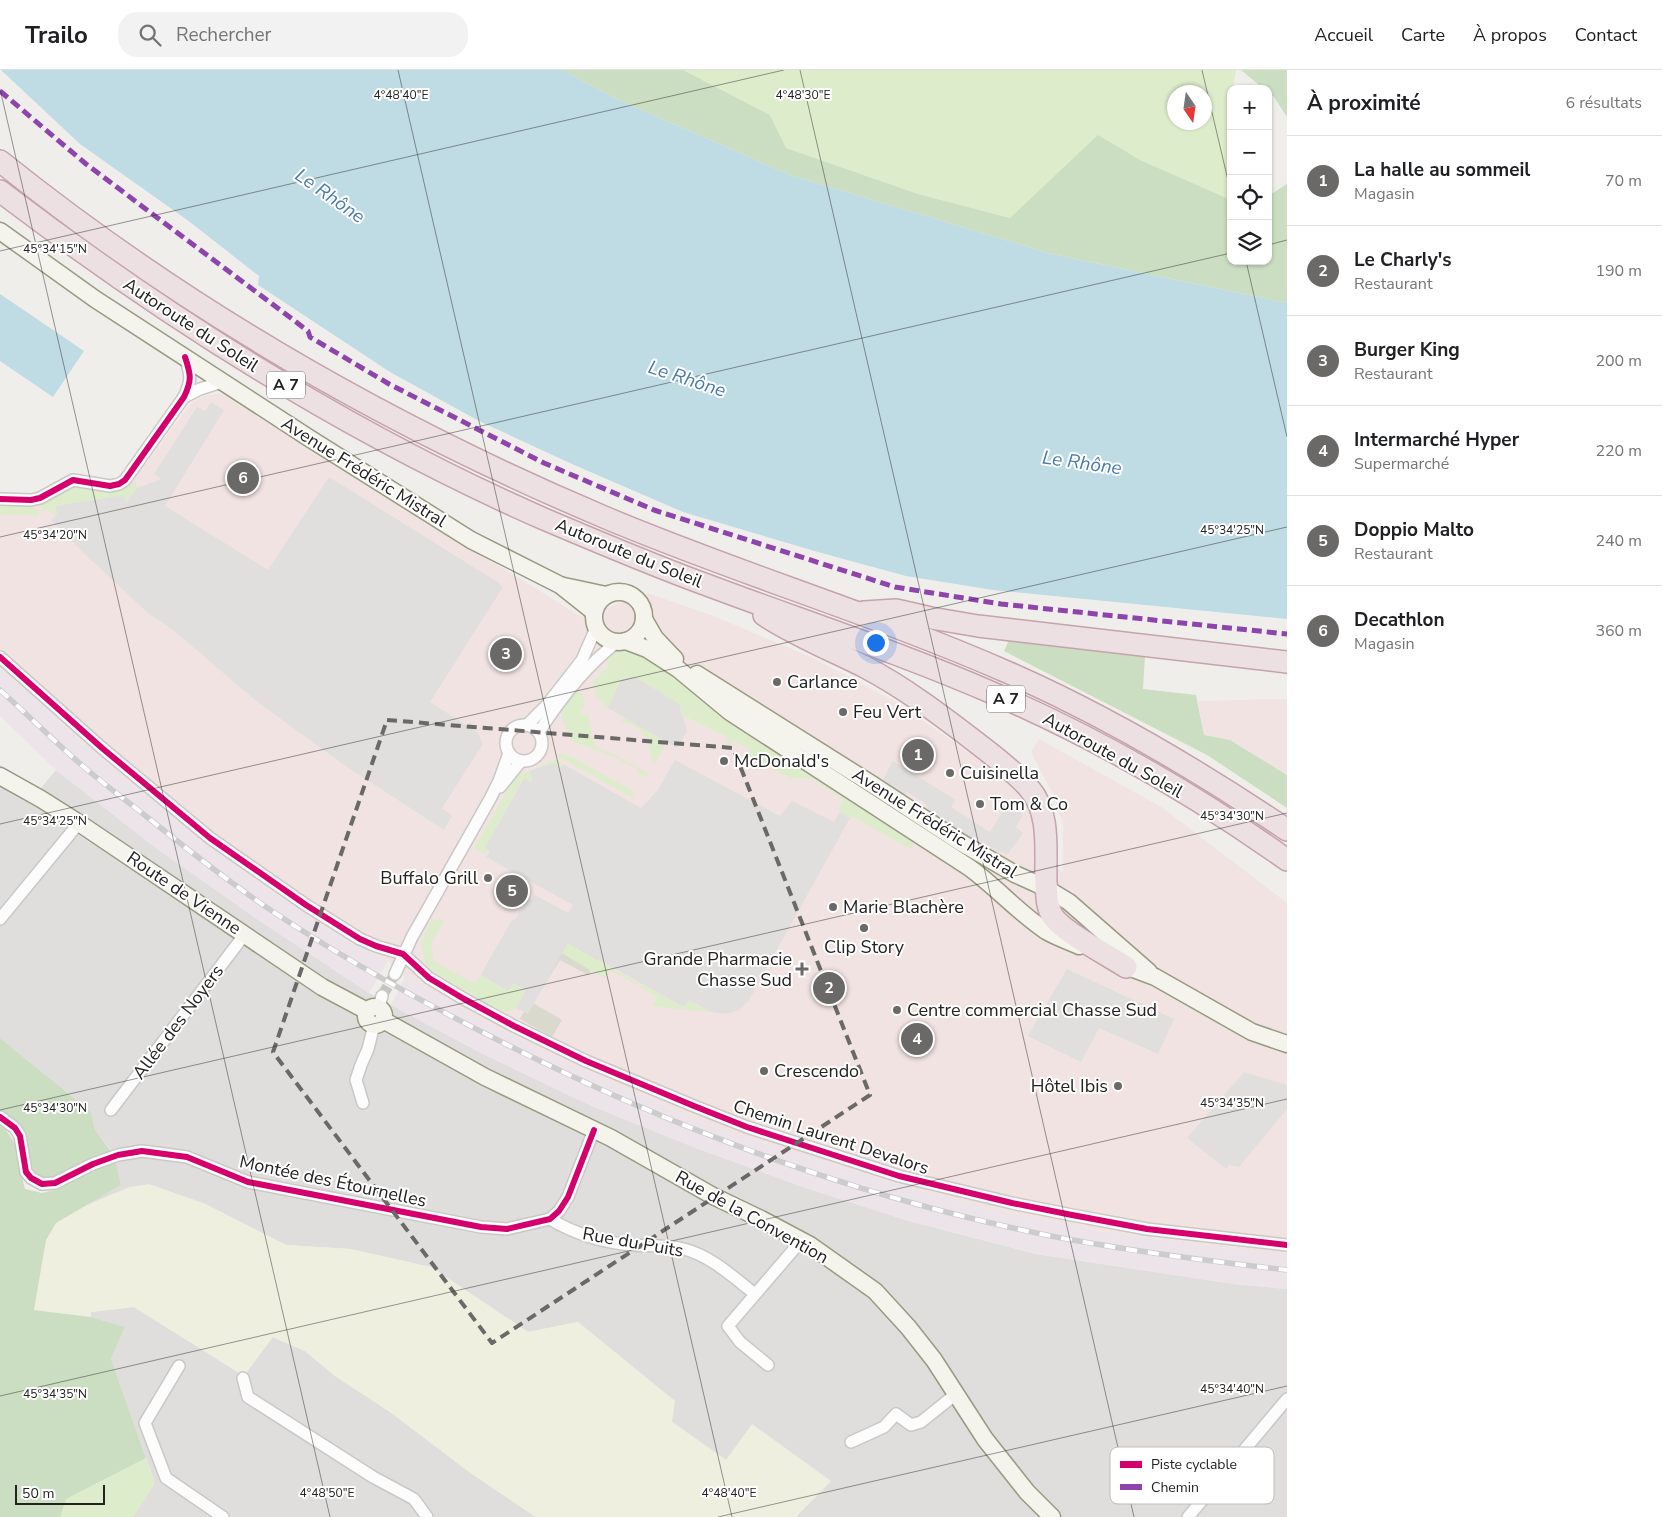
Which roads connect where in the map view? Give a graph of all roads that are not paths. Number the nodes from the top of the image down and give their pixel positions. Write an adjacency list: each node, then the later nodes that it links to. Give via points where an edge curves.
1 (0, 161): 11 (highway, Autoroute du Soleil / A 7, via 124,253 210,310 391,416 491,467 668,544)
2 (0, 191): 9 (highway, Autoroute du Soleil / A 7, via 160,306 333,412 524,510)
3 (0, 231): 4 (main road, Avenue Frédéric Mistral, via 95,299)
4 (185, 357): 5 (main road, Avenue Frédéric Mistral); 6 (street, via 190,382)
5 (222, 382): 6 (street); 8 (main road, Avenue Frédéric Mistral, via 471,540)
6 (184, 397): 7 (street, via 132,472 119,484 110,486 73,480 40,498)
7 (0, 499)
8 (560, 585): 10 (main road, Avenue Frédéric Mistral); 13 (main road, Avenue Frédéric Mistral)
9 (730, 594): 26 (highway, Autoroute du Soleil / A 7, via 930,667 1069,729 1200,803); 27 (highway, via 786,630 900,688 944,717 1007,767 1038,801 1042,813 1046,856)
10 (606, 596): 12 (main road, via 618,592 630,595 640,603); 13 (main road, via 598,604)
11 (857, 612): 16 (highway, via 896,610 987,627); 25 (highway, Autoroute du Soleil / A 7, via 1000,669 1082,708 1152,745)
12 (644, 619): 14 (main road, via 632,638); 27 (main road, Avenue Frédéric Mistral, via 655,638 673,657 696,673 960,842)
13 (595, 620): 14 (main road, via 600,633 608,640); 17 (street)
14 (622, 641): 17 (street); 33 (main road, Avenue Frédéric Mistral, via 647,649 678,669 730,712 970,868 1048,932)
15 (0, 657): 32 (street, via 210,838 360,939)
16 (1287, 662)
17 (578, 674): 18 (street); 19 (street)
18 (527, 725): 19 (street); 20 (street, via 517,726 507,735)
19 (538, 732): 21 (street, via 542,741 540,751 532,759)
20 (509, 754): 21 (street); 23 (street)
21 (521, 761): 23 (street)
22 (0, 776): 24 (main road, Route de Vienne)
23 (490, 799): 32 (street)
24 (79, 823): 29 (street); 31 (main road, Route de Vienne)
25 (1287, 830)
26 (1287, 860)
27 (1039, 885): 28 (main road, Avenue Frédéric Mistral); 30 (highway, via 1049,909)
28 (1069, 902): 30 (main road, via 1064,904 1059,916); 35 (main road, Avenue Frédéric Mistral)
29 (0, 919)
30 (1062, 927): 33 (highway)
31 (244, 934): 36 (main road, Route de Vienne, via 322,987); 39 (street, Allée des Noyers)
32 (403, 954): 34 (street); 45 (street, Chemin Laurent Devalors, via 429,978 514,1026 630,1080 748,1127 899,1176 1012,1203 1147,1229)
33 (1126, 967): 35 (main road, Avenue Frédéric Mistral)
34 (395, 974)
35 (1155, 977): 37 (main road, Avenue Frédéric Mistral, via 1252,1032)
36 (377, 1012): 38 (street, via 356,1080); 41 (main road, Route de Vienne, via 485,1077)
37 (1287, 1044)
38 (363, 1103)
39 (111, 1110)
40 (0, 1117): 43 (street, Montée des Étournelles, via 20,1136 26,1172 42,1184 56,1183 118,1155 142,1151 187,1157 248,1182 481,1227 507,1230)
41 (594, 1130): 42 (main road, Route de Vienne); 43 (street, via 568,1197)
42 (611, 1138): 44 (main road, Rue de la Convention)
43 (550, 1219): 46 (street, Rue du Puits, via 566,1229 590,1237 632,1245 685,1249 710,1260)
44 (801, 1241): 46 (street); 50 (main road, Rue de la Convention, via 874,1291 908,1327)
45 (1287, 1245)
46 (755, 1294): 47 (street, via 728,1326 740,1342)
47 (768, 1365)
48 (179, 1366): 55 (street, via 145,1423 166,1478)
49 (243, 1378): 56 (street, via 248,1397 373,1477 414,1499)
50 (956, 1394): 52 (street, via 921,1422 911,1425 896,1414 884,1426); 57 (main road, Rue de la Convention, via 985,1439 1027,1492)
51 (1287, 1399): 53 (street)
52 (852, 1442)
53 (1247, 1447)
54 (1199, 1504): 58 (street)
55 (223, 1517)
56 (427, 1517)
57 (1052, 1517)
58 (1188, 1517)

